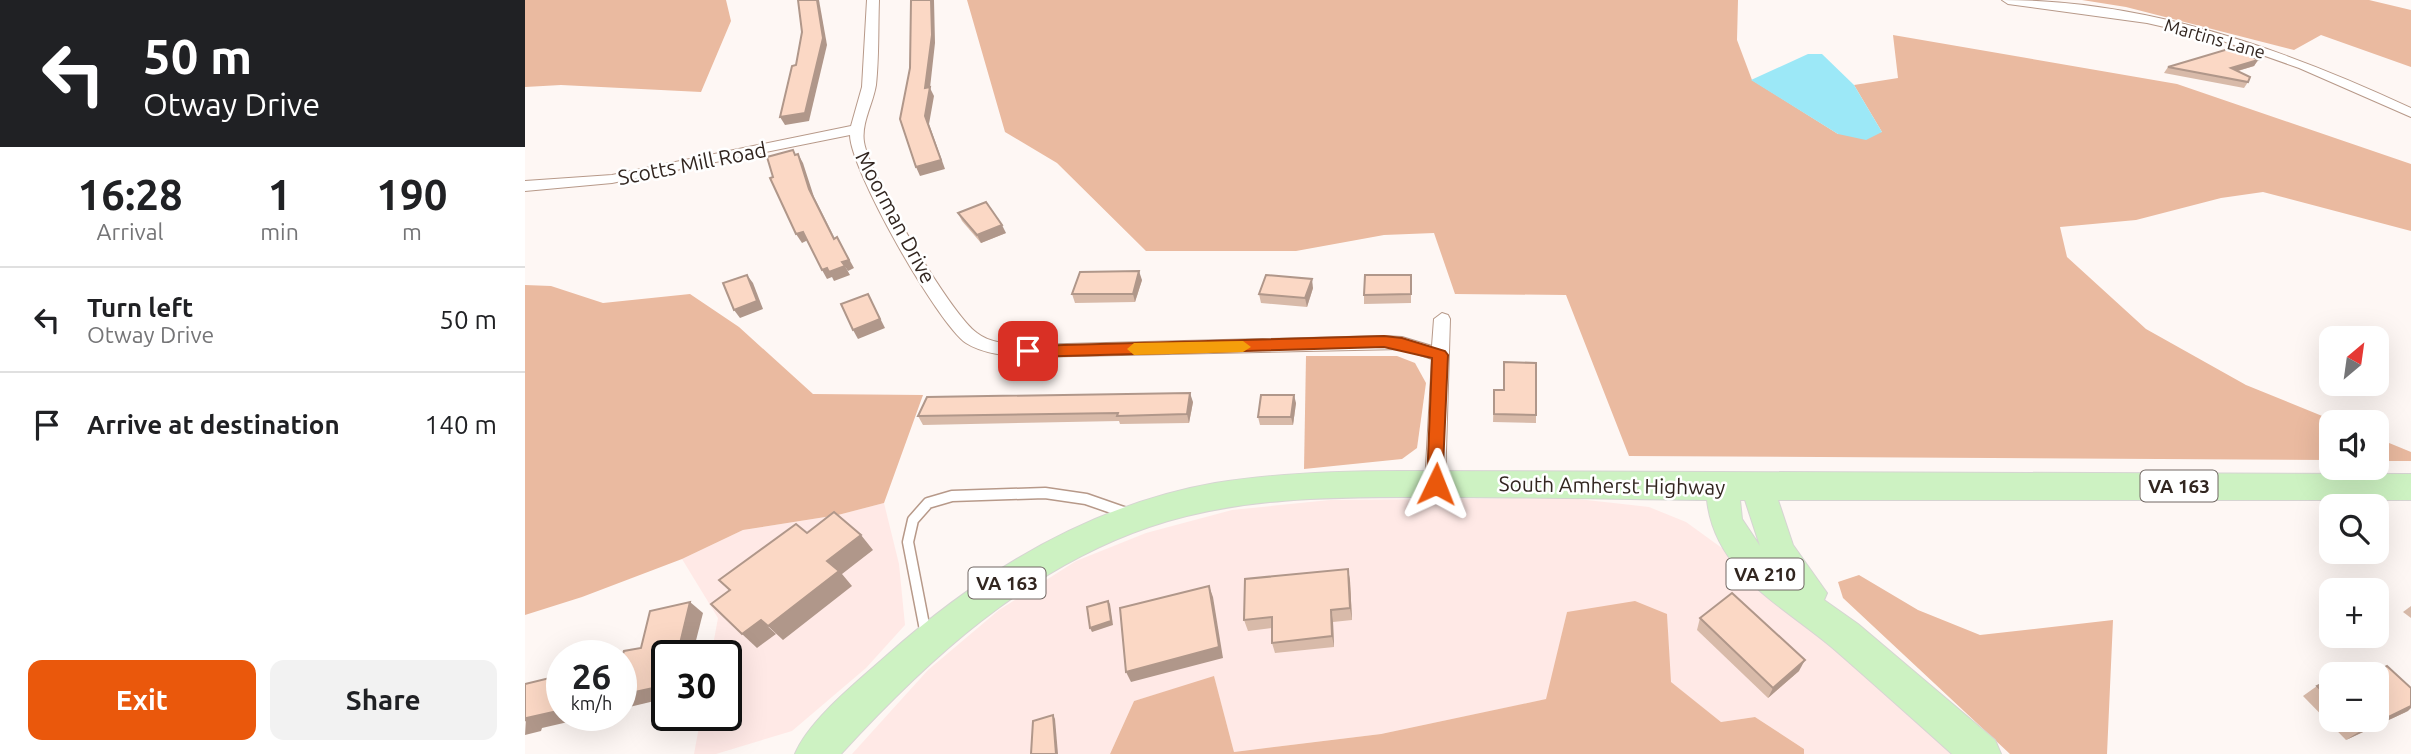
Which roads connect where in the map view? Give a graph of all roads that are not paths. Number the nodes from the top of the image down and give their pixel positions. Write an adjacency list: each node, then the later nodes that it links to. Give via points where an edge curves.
1 (873, 0): 4 (street, Moorman Drive, via 869,86)
2 (2008, 0): 3 (street, Martins Lane, via 2162,22 2227,38)
3 (2411, 113)
4 (857, 129): 5 (street, Scotts Mill Road, via 612,179); 7 (street, Moorman Drive, via 862,158 924,275 957,327 972,339 1006,350 1028,351 1384,342)
5 (525, 186)
6 (1442, 319): 7 (street)
7 (1440, 355): 8 (street)
8 (1436, 484): 9 (main road, South Amherst Highway / VA 163); 12 (main road, South Amherst Highway / VA 163, via 1320,485 1247,492)
9 (1722, 487): 10 (main road, South Amherst Highway / VA 163); 13 (main road, VA 210, via 1726,521 1745,554 1777,586)
10 (1758, 487): 11 (main road, South Amherst Highway / VA 163); 13 (main road, VA 210, via 1781,559)
11 (2411, 487)
12 (1136, 517): 14 (main road, South Amherst Highway / VA 163, via 1053,555 967,609); 14 (lane, via 1105,504 1045,494 952,496 928,503 913,520 908,542)
13 (1845, 636): 16 (main road, VA 210)
14 (928, 640): 15 (main road, South Amherst Highway / VA 163)
15 (815, 754)
16 (1981, 754)

